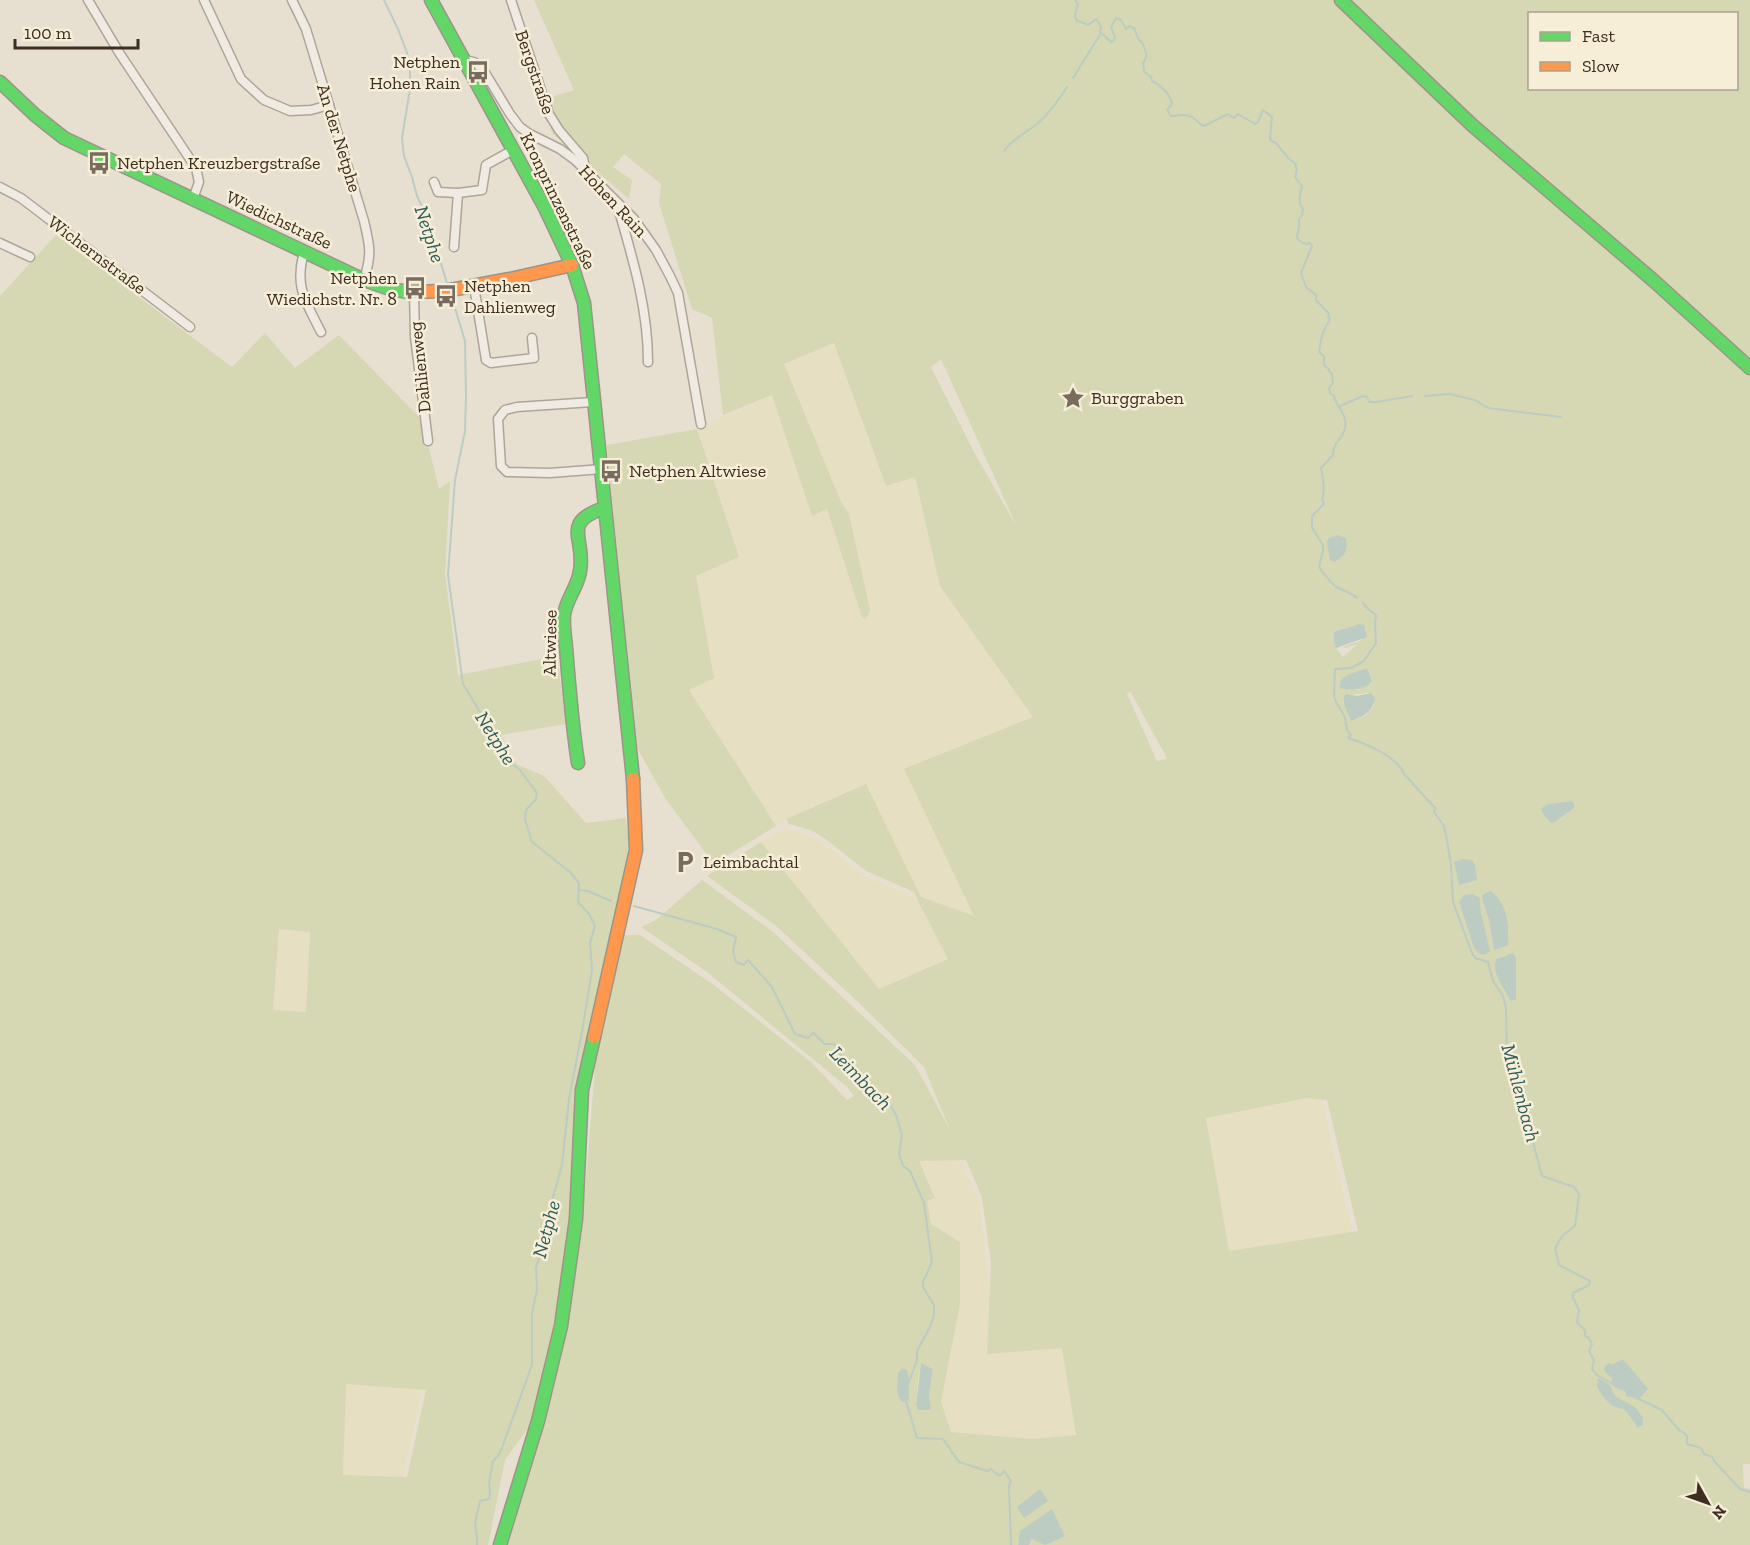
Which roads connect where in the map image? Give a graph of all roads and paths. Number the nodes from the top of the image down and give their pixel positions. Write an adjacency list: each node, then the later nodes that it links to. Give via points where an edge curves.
1 (88, 0): 15 (street, via 196,168 198,182)
2 (204, 0): 9 (street, via 241,79 264,100 290,111)
3 (292, 0): 9 (street, An der Netphe, via 306,29)
4 (431, 0): 7 (main road, Kronprinzenstraße)
5 (511, 0): 11 (street, Bergstraße, via 549,114 584,158)
6 (1341, 0): 29 (main road, via 1472,125)
7 (465, 60): 10 (main road, Kronprinzenstraße); 11 (street, Hohen Rain, via 484,71 520,127 560,149)
8 (0, 82): 15 (main road, Wiedichstraße, via 64,138)
9 (329, 105): 22 (street, An der Netphe, via 370,246)
10 (513, 150): 14 (street, via 486,165 482,190); 21 (main road, Kronprinzenstraße)
11 (585, 169): 16 (street, Hohen Rain)
12 (434, 182): 14 (street, via 438,192)
13 (0, 187): 25 (street, Wichernstraße, via 21,198)
14 (458, 193): 18 (street)
15 (193, 199): 19 (main road, Wiedichstraße)
16 (616, 201): 28 (street, via 644,309); 31 (street, Hohen Rain, via 640,227 676,287)
17 (0, 243): 20 (street)
18 (454, 247)
19 (304, 252): 22 (main road, Wiedichstraße); 26 (street, via 299,280)
20 (30, 257)
21 (572, 265): 23 (main road, Wiedichstraße); 30 (main road, Kronprinzenstraße, via 584,303)
22 (364, 279): 24 (main road, Wiedichstraße)
23 (474, 286): 24 (main road, Wiedichstraße); 27 (street, via 486,360 491,363 534,358)
24 (414, 293): 32 (street, Dahlienweg, via 415,337)
25 (190, 327)
26 (321, 332)
27 (531, 338)
28 (648, 362)
29 (1750, 368)
30 (593, 402): 33 (main road, Kronprinzenstraße); 33 (street, via 505,410 498,419 501,466 507,472)
31 (701, 424)
32 (428, 441)
33 (602, 470): 34 (main road, Kronprinzenstraße)
34 (604, 508): 35 (main road, Altwiese, via 582,516 577,525 580,574 564,616 567,692); 36 (main road, Kronprinzenstraße, via 635,797 636,850 582,1090 577,1207 562,1326)
35 (578, 763)
36 (500, 1545)

